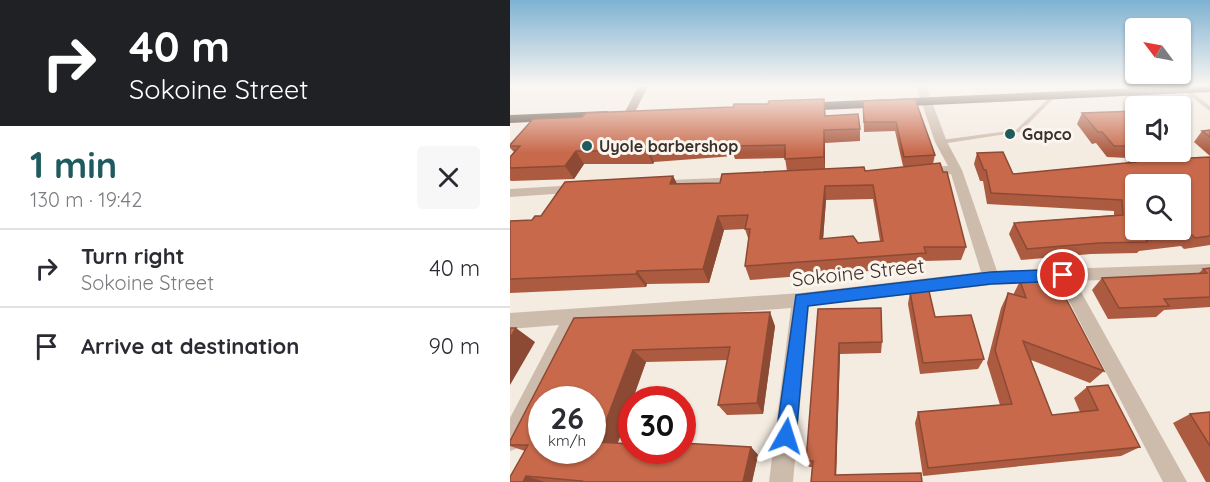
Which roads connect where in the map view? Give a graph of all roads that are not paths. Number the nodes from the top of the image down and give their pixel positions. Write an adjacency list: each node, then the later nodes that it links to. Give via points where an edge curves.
1 (636, 108): 4 (street)
2 (928, 108): 8 (street)
3 (1041, 108): 8 (lane, via 1018,131)
4 (634, 113): 5 (highway)
5 (535, 118): 6 (highway); 7 (street)
6 (510, 119)
7 (522, 132)
8 (941, 142): 9 (street)
9 (956, 170): 10 (street); 17 (street)
10 (909, 172)
11 (756, 180): 12 (street)
12 (662, 185)
13 (592, 189): 14 (street)
14 (510, 193)
15 (1210, 270): 16 (street, Sokoine Street)
16 (1063, 275): 17 (street, Sokoine Street); 23 (street)
17 (991, 278): 18 (street, Sokoine Street)
18 (801, 300): 19 (street, Sokoine Street); 22 (street)
19 (573, 316): 20 (street, Sokoine Street); 21 (street)
20 (510, 321)
21 (510, 440)
22 (781, 482)
23 (1175, 482)

